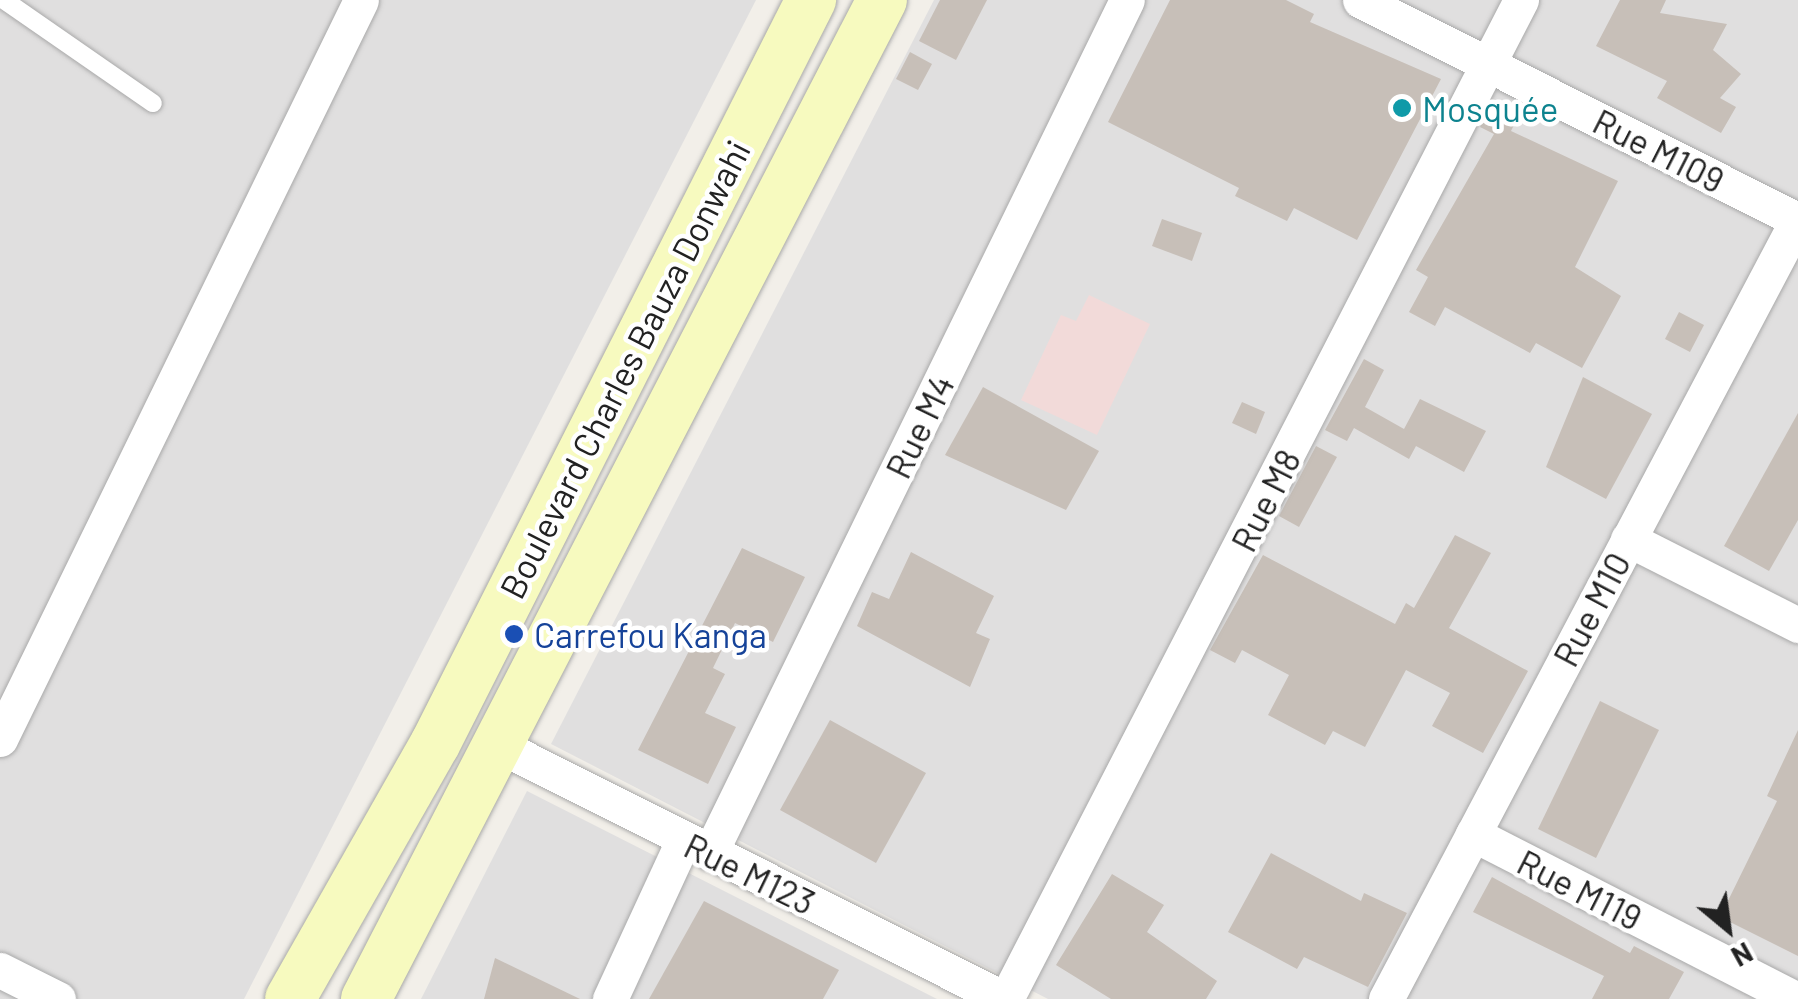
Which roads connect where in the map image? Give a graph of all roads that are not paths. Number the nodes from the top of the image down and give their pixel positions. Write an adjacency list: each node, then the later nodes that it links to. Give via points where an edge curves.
1 (4, 0): 9 (lane)
2 (361, 0): 13 (street)
3 (811, 0): 19 (main road, Boulevard Charles Bauza Donwahi, via 435,744)
4 (882, 0): 14 (main road, Boulevard Charles Bauza Donwahi)
5 (1127, 0): 16 (street, Rue M4)
6 (1360, 0): 8 (street, Rue M109)
7 (1521, 0): 8 (street, Rue M8)
8 (1488, 64): 10 (street, Rue M109); 22 (street, Rue M8)
9 (153, 103)
10 (1798, 219): 11 (street, Rue M10)
11 (1628, 539): 12 (street); 15 (street, Rue M10)
12 (1798, 625)
13 (0, 739)
14 (498, 745): 16 (street, Rue M123); 20 (main road, Boulevard Charles Bauza Donwahi)
15 (1473, 834): 23 (street, Rue M10); 24 (street, Rue M119)
16 (697, 847): 21 (street, Rue M4); 22 (street, Rue M123)
17 (0, 970): 18 (street)
18 (58, 999)
19 (290, 999)
20 (366, 999)
21 (610, 999)
22 (1005, 999)
23 (1386, 999)
24 (1795, 999)

